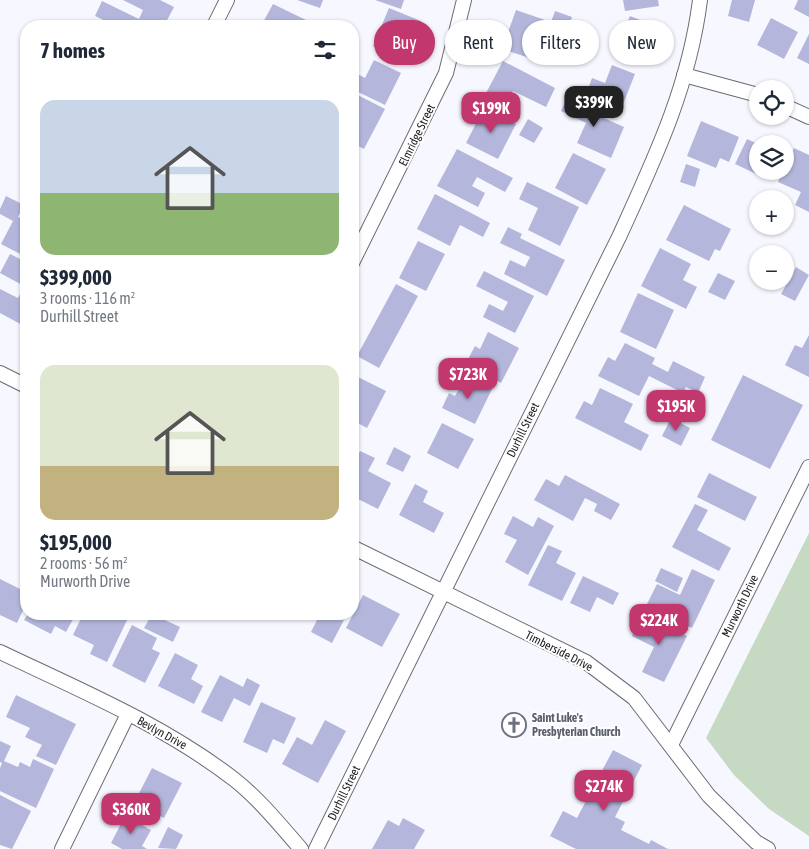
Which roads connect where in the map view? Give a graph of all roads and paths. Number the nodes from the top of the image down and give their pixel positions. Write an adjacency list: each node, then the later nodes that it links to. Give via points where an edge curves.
1 (227, 0): 4 (street)
2 (464, 0): 9 (street, Elmridge Street, via 446,73)
3 (700, 0): 5 (street, Durhill Street)
4 (217, 20)
5 (684, 75): 6 (street); 14 (street, Durhill Street, via 670,124 619,236)
6 (749, 93)
7 (794, 110): 8 (street)
8 (809, 116)
9 (359, 249)
10 (0, 373): 11 (street)
11 (20, 383)
12 (809, 467): 17 (street, Murworth Drive)
13 (359, 551): 14 (street, Timberside Drive)
14 (443, 593): 17 (street, Timberside Drive, via 586,662 634,698); 20 (street, Durhill Street)
15 (0, 652): 16 (street, Bevlyn Drive)
16 (128, 714): 18 (street); 19 (street, Bevlyn Drive, via 199,754 236,782 273,816)
17 (671, 745): 21 (street, Timberside Drive, via 709,796 756,842)
18 (62, 849)
19 (301, 849)
20 (316, 849)
21 (768, 849)

